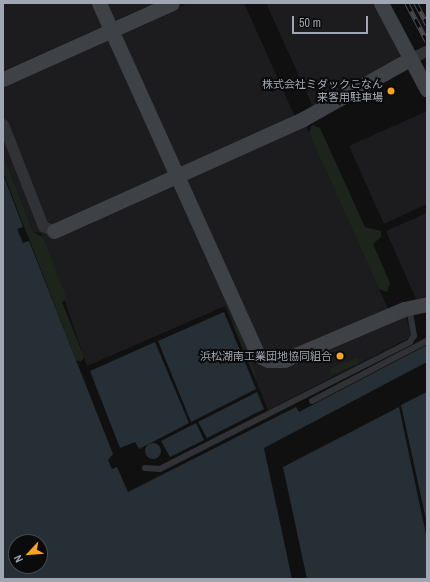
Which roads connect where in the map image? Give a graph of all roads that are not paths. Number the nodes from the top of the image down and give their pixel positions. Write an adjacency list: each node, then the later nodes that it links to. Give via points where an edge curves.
1 (99, 3): 4 (street)
2 (172, 3): 4 (street)
3 (381, 3): 6 (street)
4 (111, 30): 7 (street); 10 (street)
5 (426, 51): 6 (street)
6 (410, 59): 8 (street); 10 (street, via 314,114)
7 (3, 79)
8 (427, 90)
9 (3, 124): 11 (street, via 43,226)
10 (177, 176): 11 (street); 13 (street, via 252,345 263,358 284,360)
11 (54, 231)
12 (427, 304): 13 (street)
13 (408, 308): 16 (lane, via 414,336 410,342 160,469)
14 (427, 341): 15 (lane)
15 (312, 401)
16 (144, 468)

